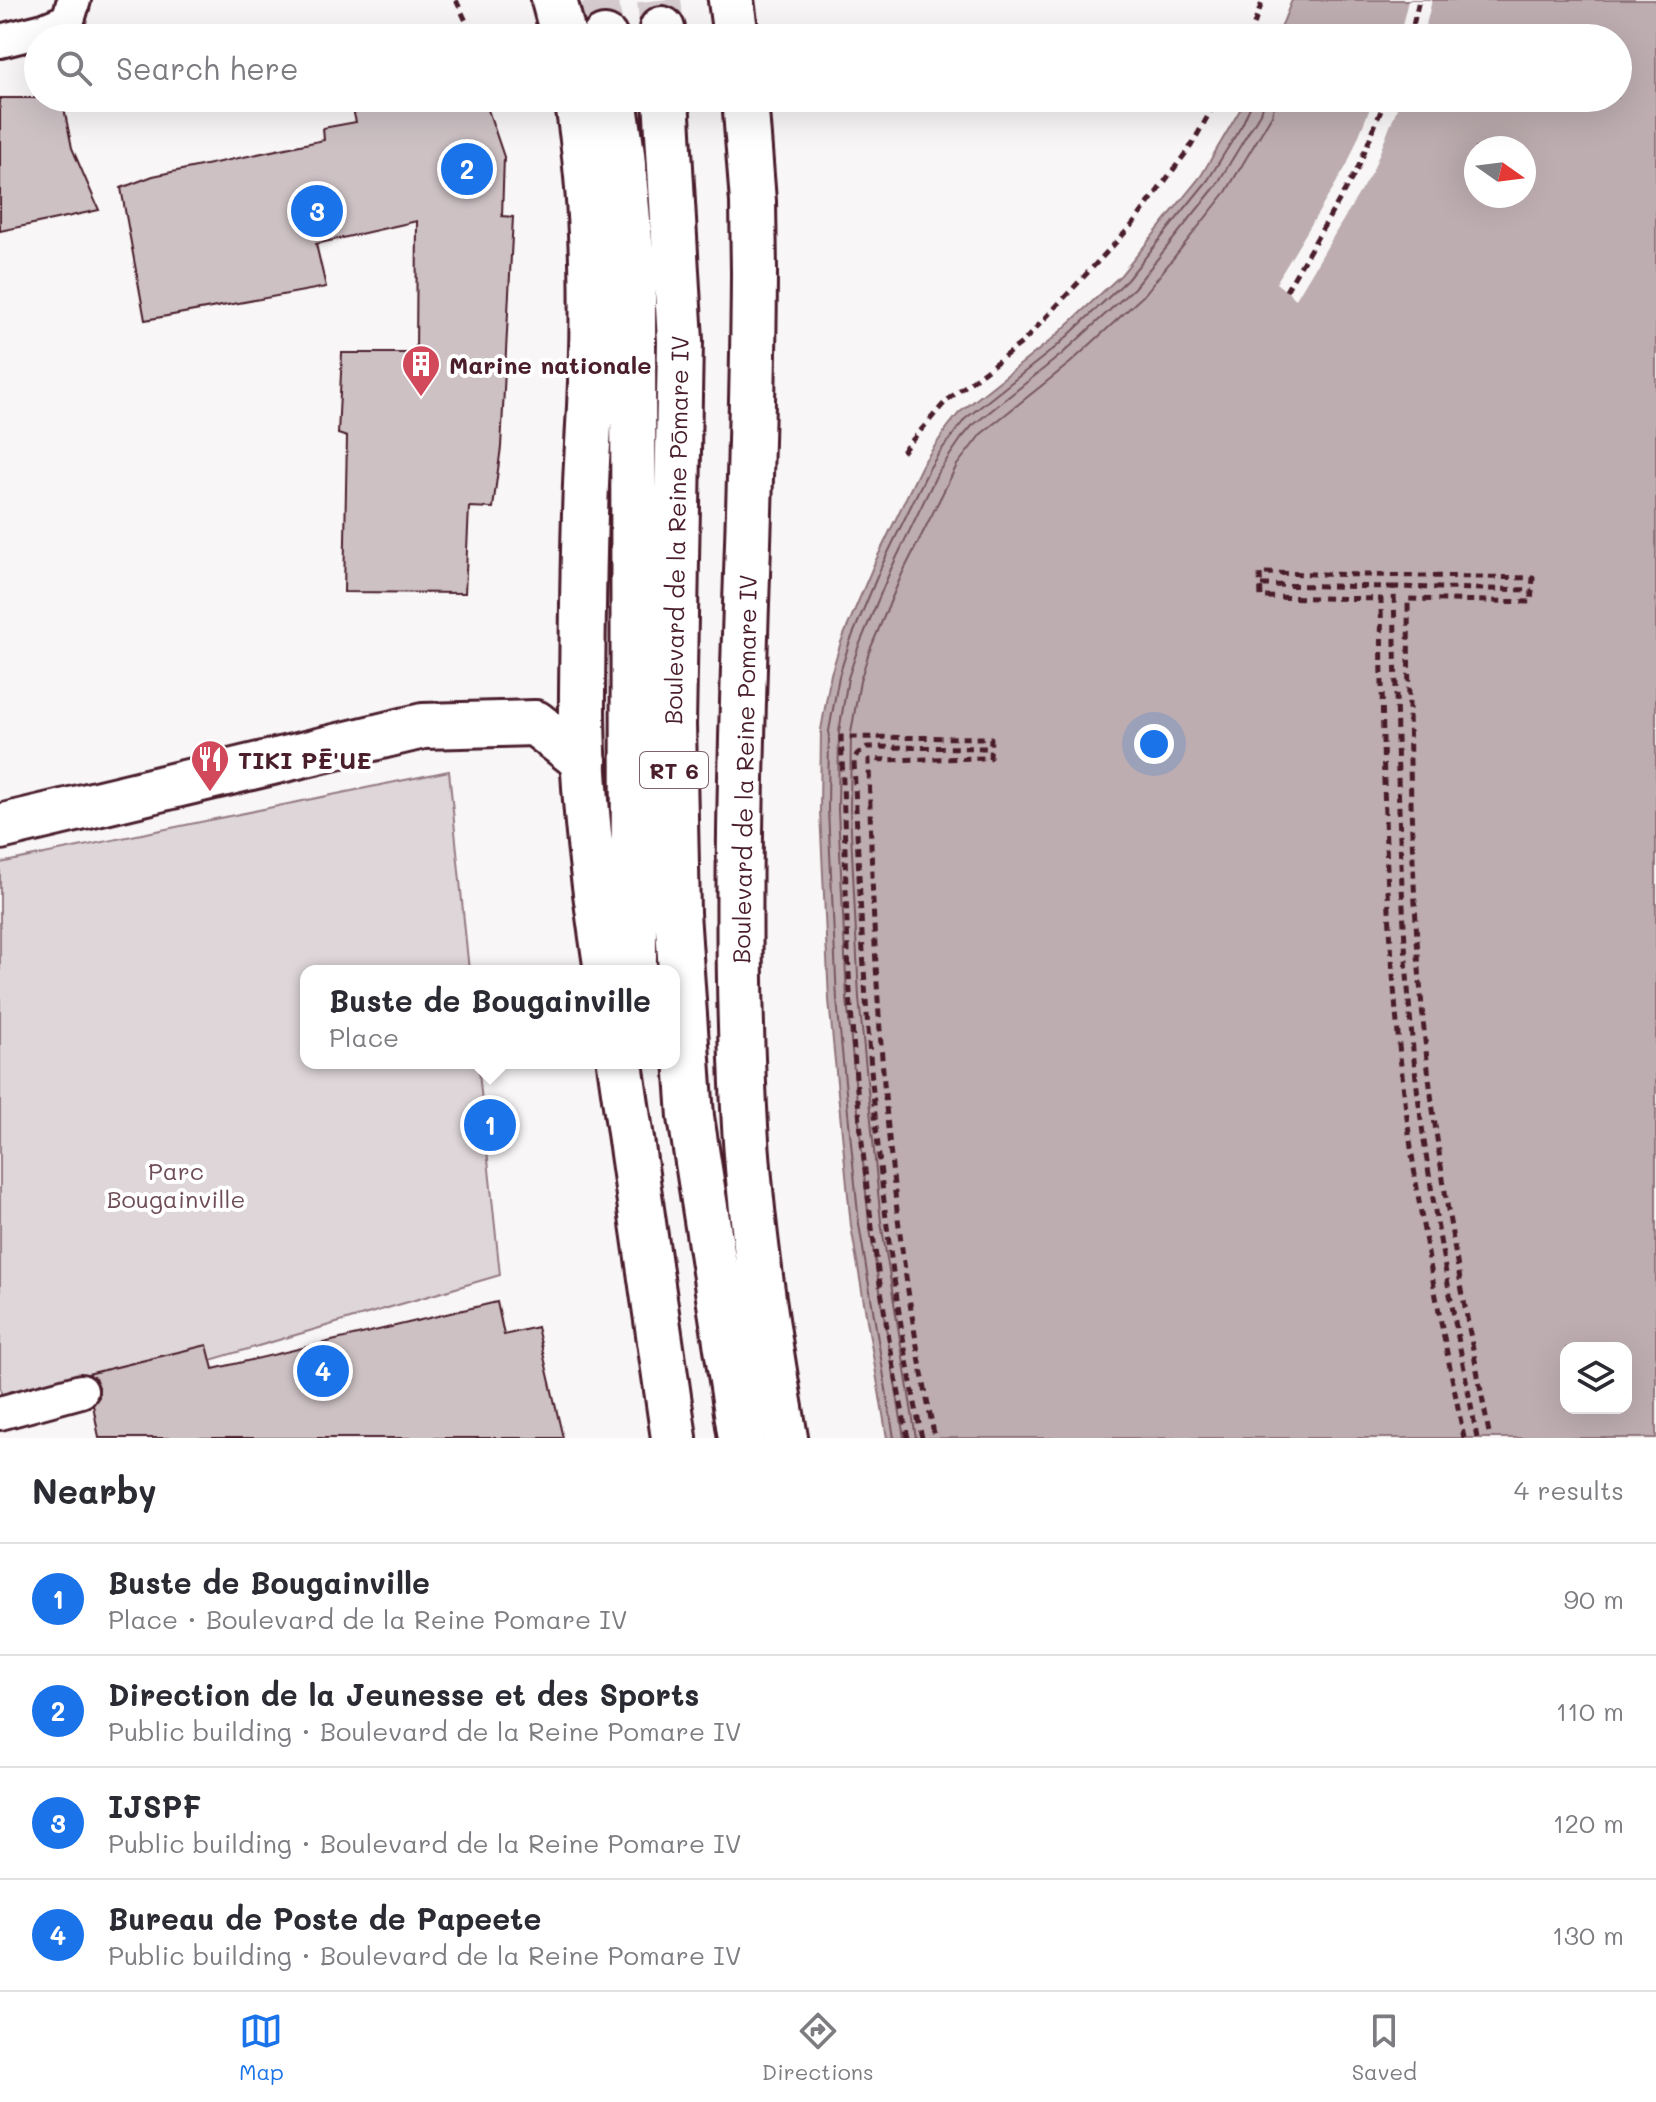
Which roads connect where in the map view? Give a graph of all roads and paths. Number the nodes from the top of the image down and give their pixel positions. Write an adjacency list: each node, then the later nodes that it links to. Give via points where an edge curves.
1 (74, 0): 7 (lane, via 68,20)
2 (456, 0): 8 (path)
3 (554, 0): 9 (main road)
4 (731, 0): 10 (main road)
5 (1263, 0): 11 (path)
6 (1419, 0): 12 (path)
7 (58, 24)
8 (467, 24)
9 (560, 24)
10 (734, 24)
11 (1254, 24)
12 (1413, 24)
13 (24, 35): 14 (lane)
14 (0, 41)
15 (579, 112): 27 (main road, via 592,257)
16 (616, 112): 30 (main road, Boulevard de la Reine Pōmare IV / RT 6, via 633,275)
17 (667, 112): 37 (main road, Boulevard de la Reine Pōmare IV / RT 6, via 680,341 673,725 677,913 691,1117)
18 (746, 112): 38 (main road, Boulevard de la Reine Pomare IV, via 755,263 741,847 742,1060 749,1193)
19 (1210, 112): 22 (path, via 1133,224 1023,342 947,400)
20 (1380, 112): 21 (path, via 1358,168)
21 (1286, 291)
22 (902, 452)
23 (1261, 585): 24 (path); 25 (path, via 1260,573 1275,573 1533,578); 42 (path, via 1261,597 1381,599 1390,909 1401,1062 1415,1174)
24 (1394, 587): 25 (path); 43 (path, via 1403,908 1415,1061 1428,1172)
25 (1532, 590): 44 (path, via 1531,602 1408,599 1415,908 1427,1059 1441,1171)
26 (990, 748): 39 (path, via 991,738 841,737 852,1024 878,1259); 40 (path, via 867,747 854,760 867,1022 891,1256); 41 (path, via 990,758 869,760 879,1022 904,1255)
27 (584, 761): 28 (main road, via 535,723 423,726); 29 (main road)
28 (0, 827)
29 (606, 965)
30 (634, 965)
31 (621, 1069): 33 (main road)
32 (638, 1069): 33 (main road)
33 (647, 1251): 36 (main road)
34 (81, 1391): 35 (lane)
35 (0, 1413)
36 (674, 1438)
37 (741, 1438)
38 (785, 1438)
39 (908, 1438)
40 (922, 1438)
41 (935, 1438)
42 (1464, 1438)
43 (1477, 1438)
44 (1490, 1438)

